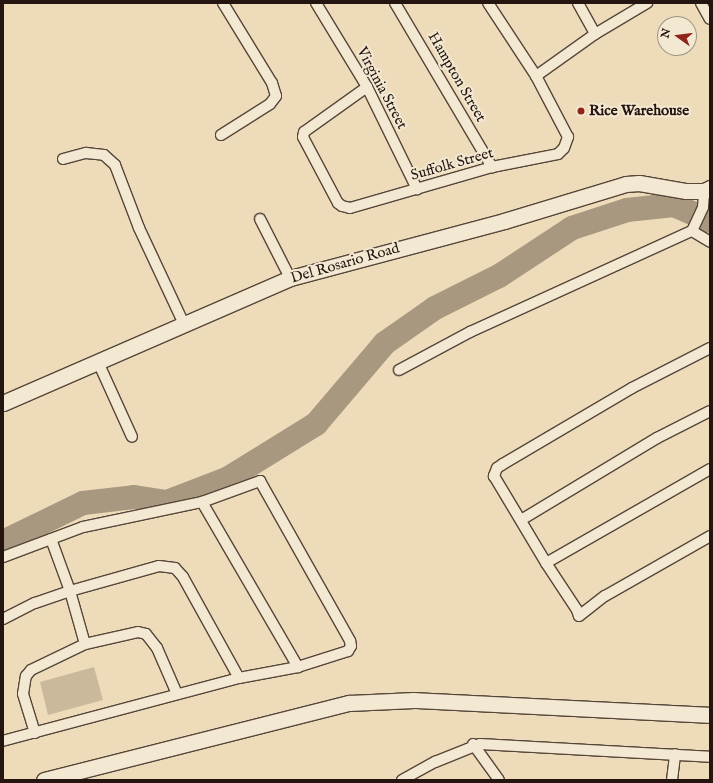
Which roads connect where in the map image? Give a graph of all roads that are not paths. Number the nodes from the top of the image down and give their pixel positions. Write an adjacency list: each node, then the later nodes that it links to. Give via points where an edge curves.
1 (223, 3): 12 (street, via 272,83 276,96 270,104)
2 (316, 3): 11 (street, Virginia Street)
3 (396, 3): 14 (street, Hampton Street)
4 (488, 3): 10 (street, Suffolk Street)
5 (578, 3): 9 (street)
6 (648, 3): 9 (street)
7 (701, 3): 8 (street)
8 (710, 19)
9 (595, 34): 10 (street)
10 (536, 76): 14 (street, Suffolk Street, via 568,137 567,143 558,154)
11 (367, 87): 15 (street, Virginia Street); 15 (street, Suffolk Street, via 312,125 304,132 303,137 338,203 342,206 350,208)
12 (221, 134)
13 (64, 159): 21 (street, via 86,153 98,154 104,155 115,165 139,228)
14 (492, 167): 15 (street, Suffolk Street)
15 (417, 189)
16 (707, 189): 18 (street); 20 (main road, Del Rosario Road, via 626,184 504,221)
17 (260, 220): 20 (street)
18 (694, 228): 19 (street); 24 (street, via 470,332)
19 (710, 242)
20 (290, 278): 21 (main road, Del Rosario Road, via 239,298)
21 (184, 326): 23 (main road, Del Rosario Road)
22 (710, 348): 30 (street, via 632,388 497,468 494,476 496,482)
23 (98, 362): 25 (main road, Del Rosario Road); 27 (street)
24 (399, 370)
25 (3, 403)
26 (710, 411): 30 (street, via 657,438)
27 (132, 437)
28 (710, 469): 34 (street)
29 (202, 502): 32 (street, via 83,527); 38 (street); 38 (street, via 260,481 350,641 348,651)
30 (521, 520): 34 (street)
31 (710, 536): 34 (street, via 605,596 579,616)
32 (51, 539): 33 (street); 35 (street)
33 (3, 557)
34 (546, 563)
35 (70, 591): 36 (street, via 35,603); 37 (street); 39 (street, via 160,566 175,568 183,577)
36 (3, 619)
37 (85, 644): 40 (street, via 138,632 146,634 157,648); 42 (street, via 31,670 26,676 23,694)
38 (298, 667): 39 (street)
39 (239, 678): 40 (street)
40 (177, 694): 42 (street)
41 (710, 715): 48 (main road, via 414,700 349,703)
42 (35, 733): 43 (street)
43 (3, 741)
44 (474, 744): 45 (street); 47 (street); 49 (street)
45 (675, 754): 46 (street); 50 (street)
46 (710, 757)
47 (408, 779)
48 (44, 780)
49 (499, 780)
50 (672, 780)

